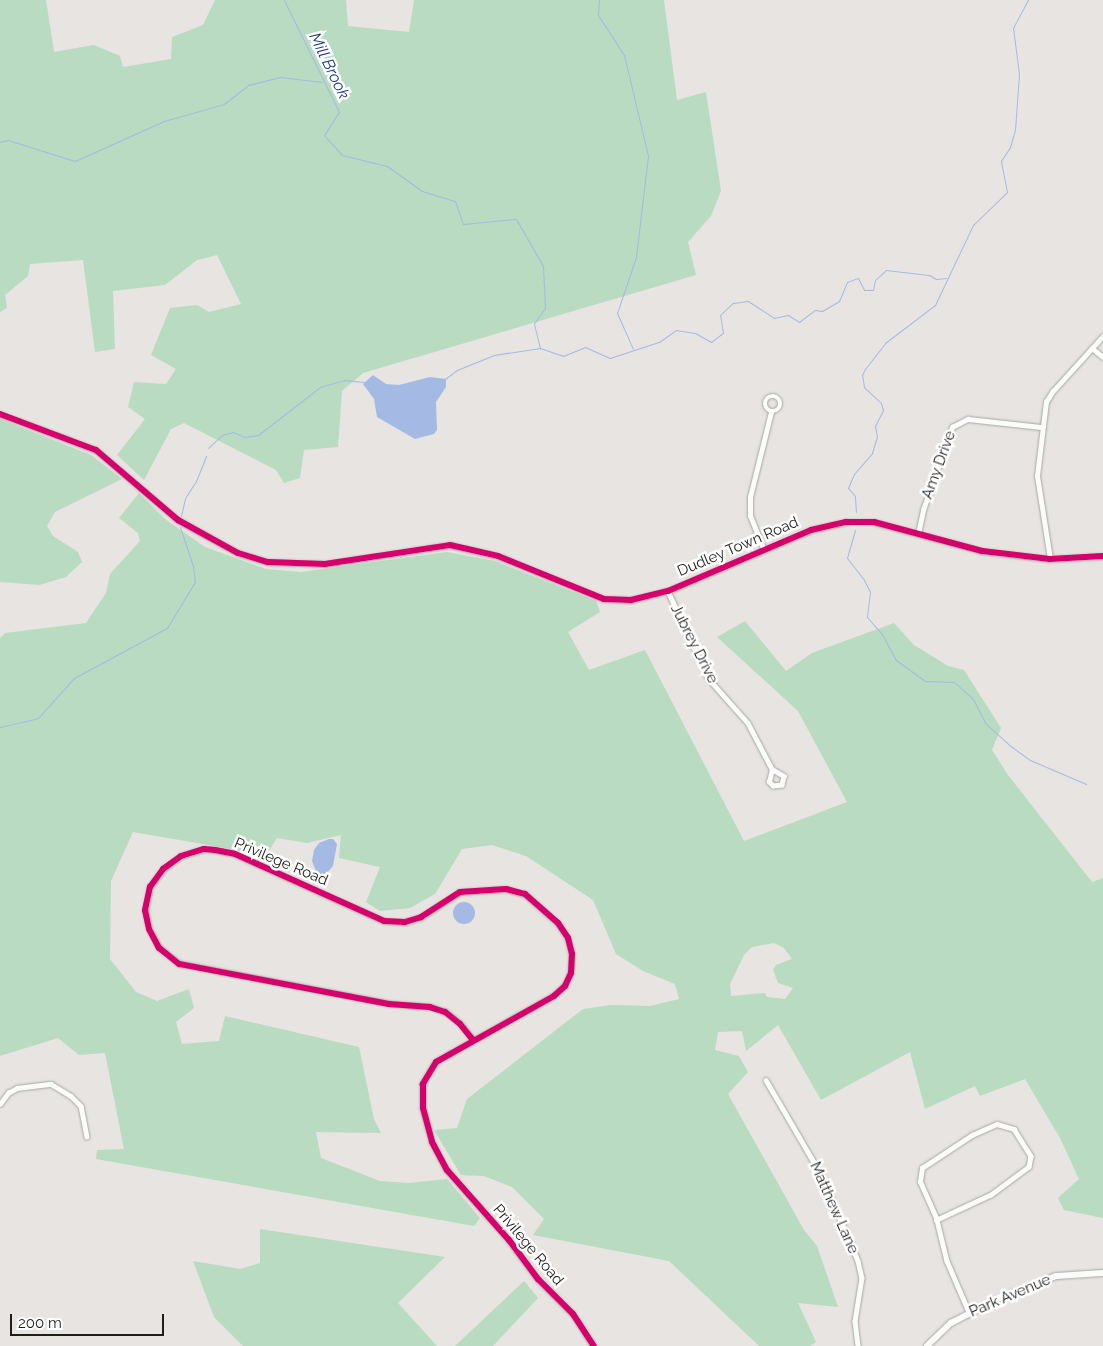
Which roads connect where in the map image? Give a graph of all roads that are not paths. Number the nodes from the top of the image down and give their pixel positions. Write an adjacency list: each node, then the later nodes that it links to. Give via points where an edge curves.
1 (1103, 336): 2 (street)
2 (1092, 348): 3 (street); 6 (street, via 1053,391)
3 (1103, 357)
4 (771, 412): 8 (street, via 750,496 750,516)
5 (0, 414): 11 (street, Dudley Town Road, via 96,450 160,508 238,553 268,562 325,564 450,545 498,556 604,599 631,600)
6 (1041, 427): 7 (street, Amy Drive, via 968,419 952,426); 10 (street, via 1037,476)
7 (918, 534): 8 (street, Dudley Town Road, via 874,522 846,522 810,530); 10 (street, Dudley Town Road, via 982,551)
8 (764, 548): 11 (street, Dudley Town Road)
9 (1103, 556): 10 (street, Dudley Town Road)
10 (1050, 559)
11 (668, 592): 12 (street, Jubrey Drive, via 708,678 748,723)
12 (772, 769)
13 (473, 1040): 13 (street, Privilege Road, via 554,996 565,986 571,973 572,954 568,938 558,923 525,894 506,889 460,892 421,917 393,922 375,918 235,854 204,849 171,862 150,886 146,910 149,929 159,948 179,964 380,1002 430,1007 445,1012); 20 (street, Privilege Road, via 445,1055 426,1076 422,1099 432,1142 447,1170 509,1240 538,1279 572,1314)
14 (766, 1080): 21 (street, Matthew Lane, via 829,1190 858,1261 862,1278 855,1321)
15 (0, 1104): 16 (street, via 8,1093 17,1088 50,1084 71,1096 80,1106)
16 (87, 1136)
17 (937, 1220): 17 (street, via 972,1206 1026,1172 1030,1156 1014,1129 997,1124 972,1134 922,1168 920,1182); 19 (street, via 947,1262)
18 (1103, 1273): 19 (main road, Park Avenue, via 1056,1276)
19 (969, 1312): 22 (main road, Park Avenue, via 951,1323)
20 (594, 1346)
21 (858, 1346)
22 (927, 1346)

